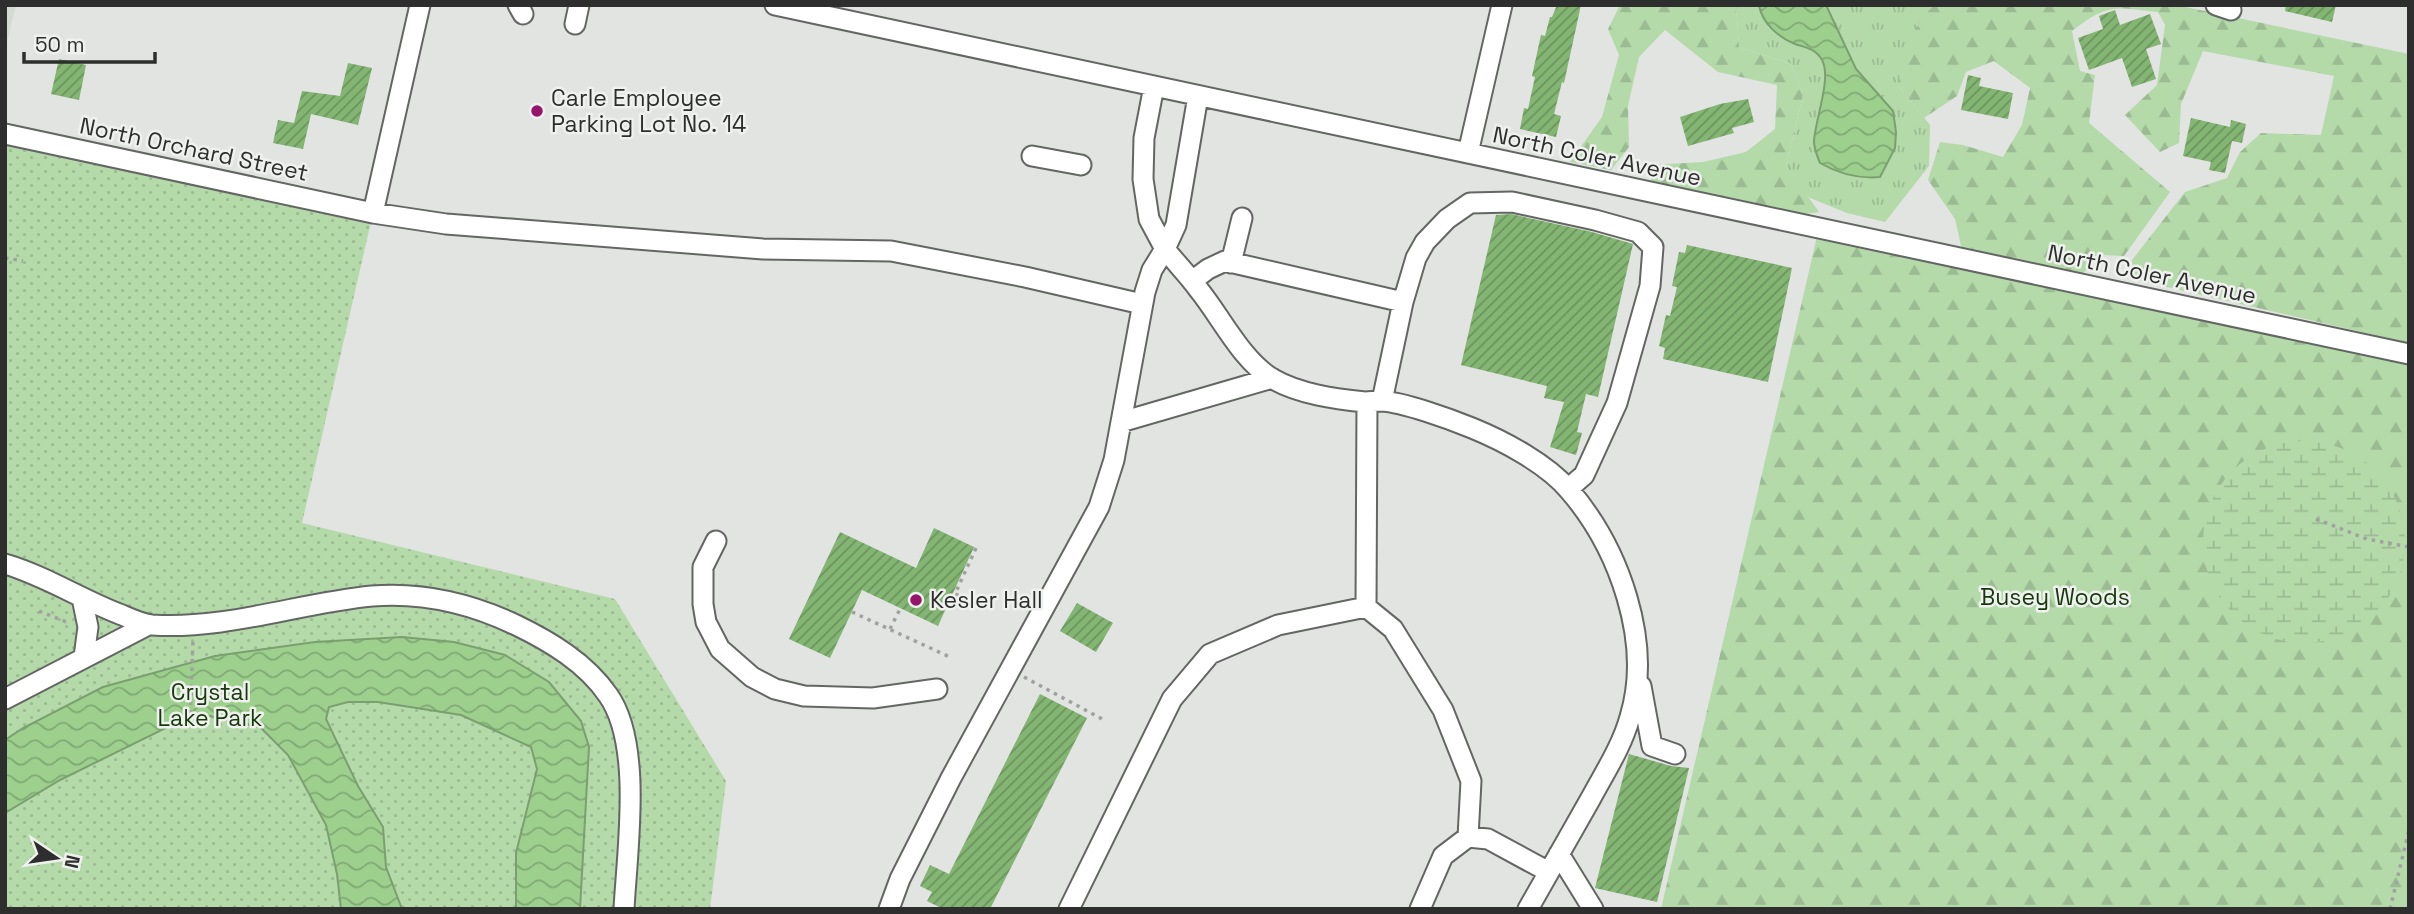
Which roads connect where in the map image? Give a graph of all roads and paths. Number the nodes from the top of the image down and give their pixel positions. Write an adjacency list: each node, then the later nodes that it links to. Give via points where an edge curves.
1 (420, 5): 10 (street)
2 (775, 5): 4 (street, North Coler Avenue)
3 (1502, 5): 7 (street)
4 (1154, 86): 5 (street, North Coler Avenue); 12 (street, via 1144,138 1143,179 1149,219)
5 (1198, 96): 7 (street, North Coler Avenue); 12 (street, via 1176,225)
6 (5, 134): 10 (street, North Orchard Street)
7 (1468, 153): 19 (street, North Coler Avenue)
8 (1032, 156): 9 (street)
9 (1081, 166)
10 (373, 213): 18 (street, North Orchard Street, via 474,227 745,248 891,251)
11 (1242, 218): 15 (street)
12 (1165, 249): 16 (street); 18 (street, via 1152,270)
13 (5, 258): 14 (path)
14 (23, 261)
15 (1231, 263): 16 (street, via 1225,261); 17 (street)
16 (1192, 281): 20 (street, via 1245,354)
17 (1403, 302): 21 (street); 23 (street, via 1425,242 1470,203 1512,202 1595,219 1638,232 1653,247 1650,286 1617,403 1584,475)
18 (1142, 304): 22 (street)
19 (2409, 354)
20 (1272, 378): 21 (street, via 1319,395); 22 (street)
21 (1374, 402): 23 (street, via 1429,413 1502,441); 31 (street)
22 (1121, 422): 42 (street, via 1115,460 1099,507)
23 (1568, 489): 41 (street, via 1597,528 1617,566)
24 (2316, 519): 26 (path, via 2367,539)
25 (716, 541): 43 (street, via 703,567 706,622 720,649 752,677 804,696 873,698)
26 (2409, 547)
27 (976, 548): 30 (path, via 955,594)
28 (5, 564): 29 (street)
29 (82, 598): 35 (street); 37 (street)
30 (978, 605)
31 (1366, 607): 51 (street, via 1393,629 1443,710 1471,781); 56 (street, via 1278,625 1210,654 1172,699)
32 (900, 609): 36 (path)
33 (39, 611): 37 (path)
34 (852, 612): 36 (path)
35 (148, 625): 39 (street); 54 (street, via 207,623 338,600 404,595 460,604 539,636 595,678 617,710 630,770)
36 (890, 629): 40 (path)
37 (87, 631): 39 (street)
38 (192, 647): 46 (path)
39 (84, 657): 44 (street)
40 (952, 658)
41 (1636, 661): 47 (street); 48 (street, via 1636,692)
42 (1010, 670): 45 (path); 55 (street, via 905,867)
43 (937, 689)
44 (5, 699)
45 (1104, 720)
46 (191, 722)
47 (1652, 746): 48 (street); 49 (street)
48 (1615, 754): 52 (street)
49 (1675, 754)
50 (2409, 830): 60 (path)
51 (1468, 837): 53 (street, via 1488,839); 57 (street, via 1443,856)
52 (1559, 854): 53 (street); 59 (street)
53 (1549, 872): 58 (street)
54 (624, 909)
55 (888, 909)
56 (1069, 909)
57 (1420, 909)
58 (1528, 909)
59 (1593, 909)
60 (2390, 909)

